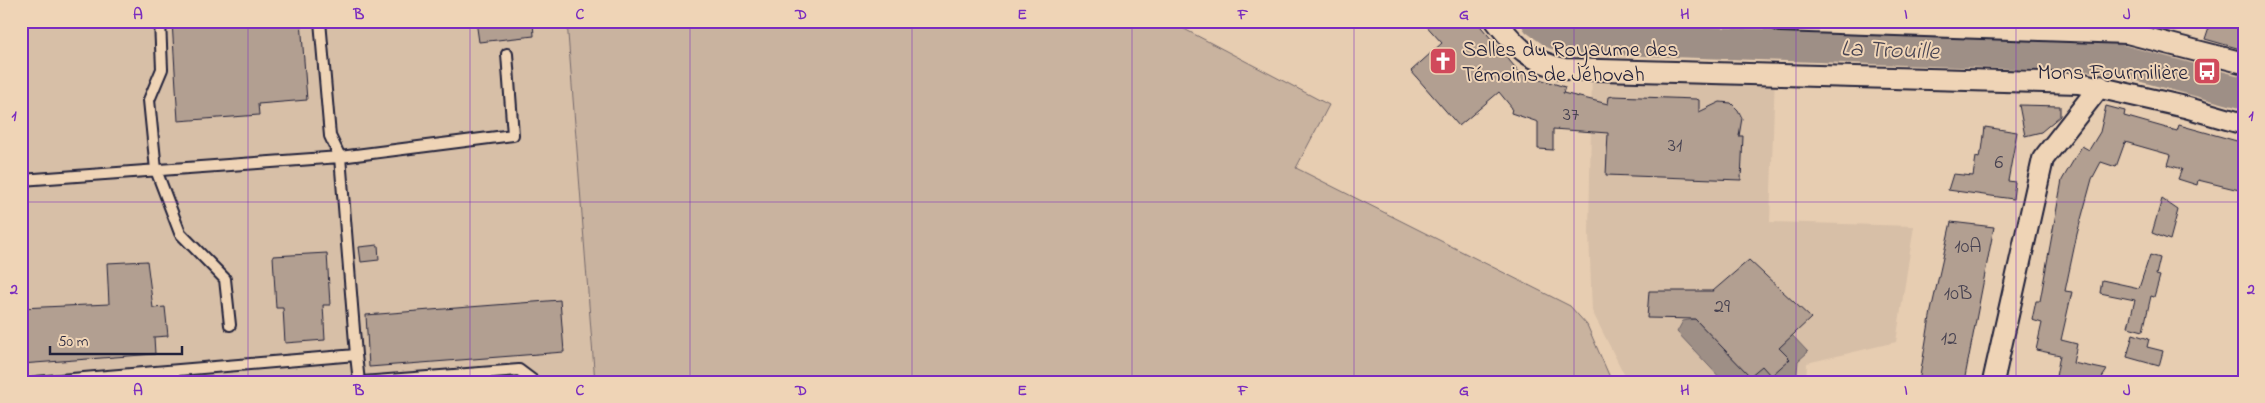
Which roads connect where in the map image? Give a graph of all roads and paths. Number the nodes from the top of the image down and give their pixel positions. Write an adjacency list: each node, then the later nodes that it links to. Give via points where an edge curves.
1 (160, 21): 11 (lane, via 162,69 149,100)
2 (320, 21): 10 (lane, via 330,136)
3 (1496, 21): 8 (street, via 1528,56 1564,69 2060,82)
4 (1780, 21): 5 (street)
5 (2133, 27): 7 (street)
6 (507, 54): 10 (lane, via 513,135)
7 (2244, 63)
8 (2100, 86): 9 (street); 18 (street, via 2043,159)
9 (2244, 124)
10 (340, 157): 11 (lane); 14 (lane)
11 (156, 170): 12 (lane); 13 (lane, via 180,233 225,279)
12 (21, 180)
13 (230, 325)
14 (356, 355): 15 (lane); 16 (lane)
15 (36, 382)
16 (360, 382): 17 (lane, via 519,370)
17 (535, 382)
18 (1993, 382)

